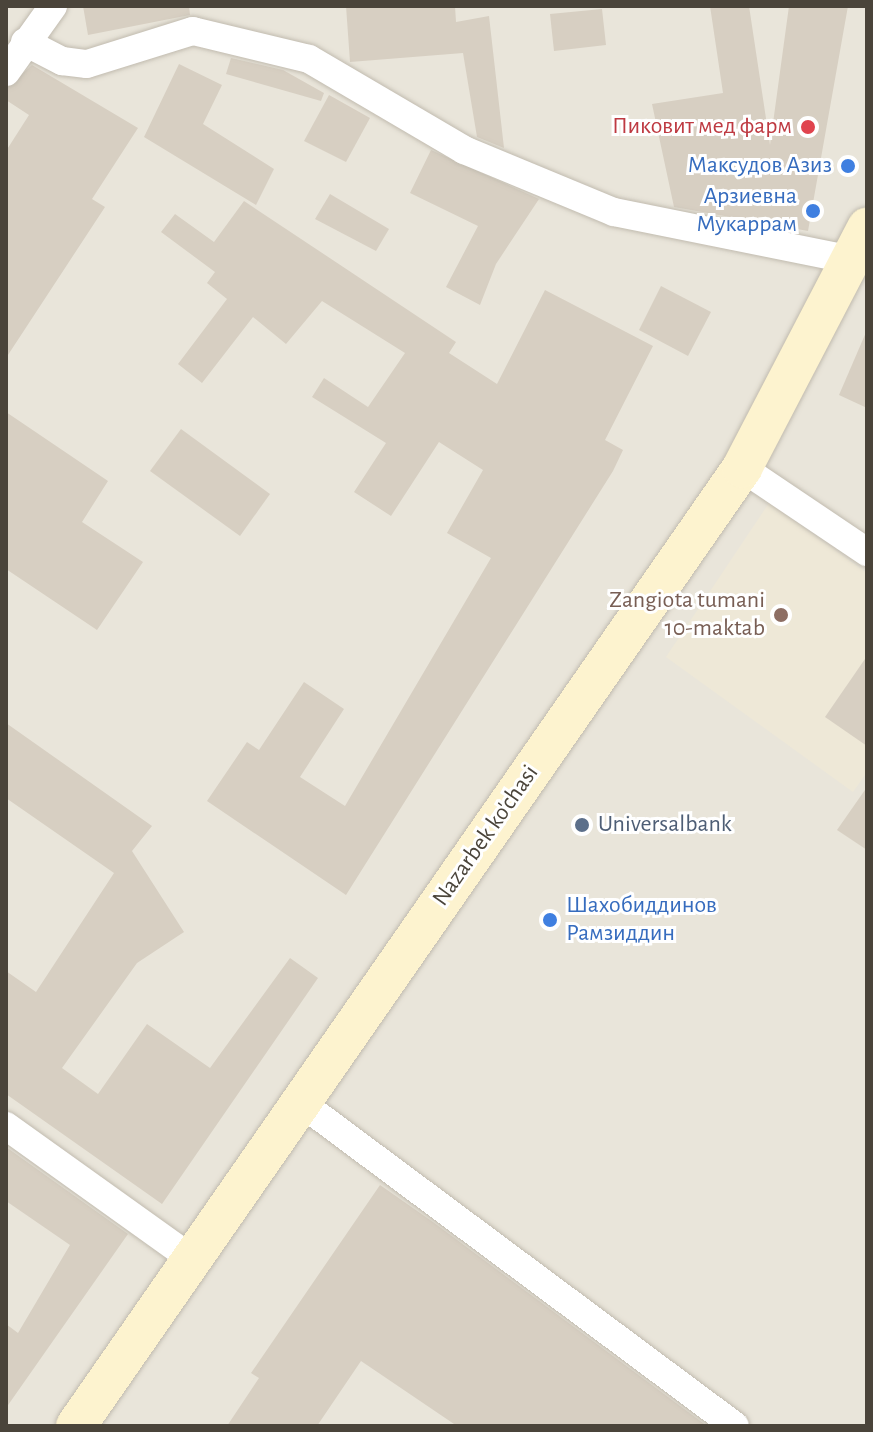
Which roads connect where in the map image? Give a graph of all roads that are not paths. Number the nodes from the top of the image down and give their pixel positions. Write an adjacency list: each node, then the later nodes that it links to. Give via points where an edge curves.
1 (53, 6): 2 (street)
2 (25, 42): 3 (street); 4 (street, via 62,61 87,64 193,31 309,59 464,150 614,212)
3 (6, 72)
4 (860, 244): 5 (main road, Nazarbek ko'chasi)
5 (742, 468): 6 (street); 7 (main road, Nazarbek ko'chasi)
6 (867, 552)
7 (300, 1102): 9 (main road, Nazarbek ko'chasi); 11 (street)
8 (6, 1126): 9 (street)
9 (192, 1259): 10 (main road, Nazarbek ko'chasi)
10 (76, 1426)
11 (735, 1426)

